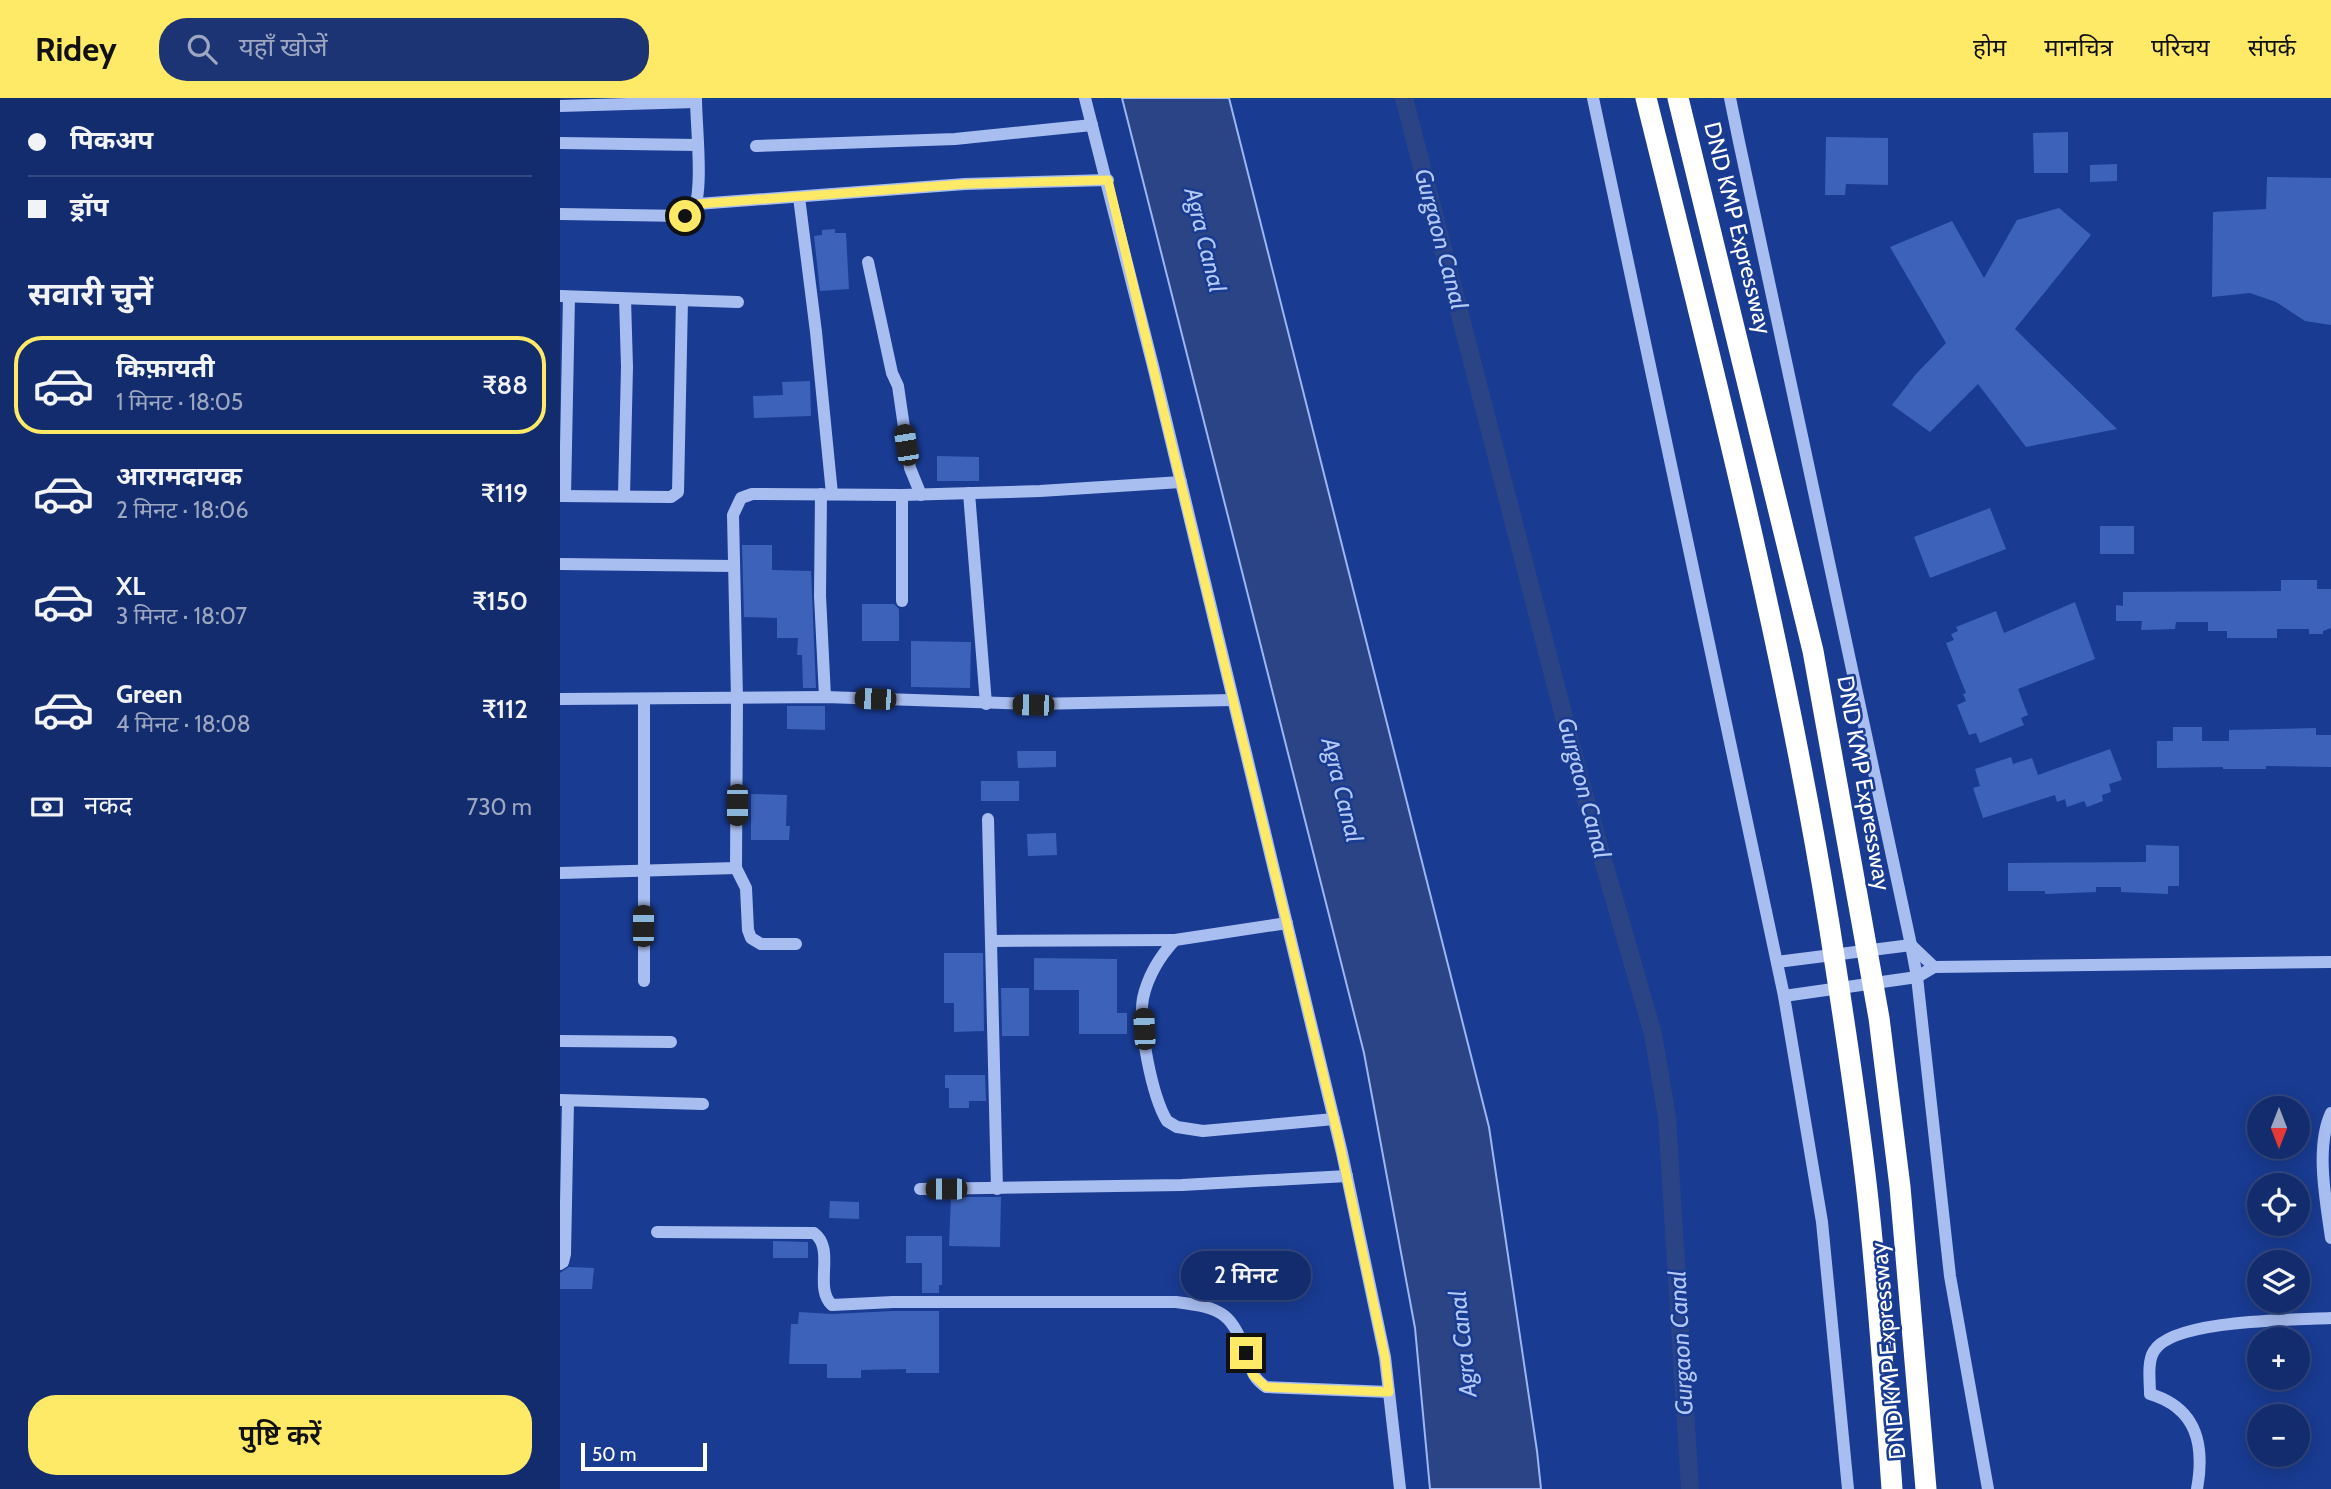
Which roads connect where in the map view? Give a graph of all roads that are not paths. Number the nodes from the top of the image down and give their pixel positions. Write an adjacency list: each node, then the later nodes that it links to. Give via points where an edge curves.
1 (1085, 98): 8 (street)
2 (1593, 98): 46 (street)
3 (1646, 98): 68 (highway, DND KMP Expressway, via 1779,657 1829,921 1867,1189)
4 (1678, 98): 69 (highway, DND KMP Expressway, via 1813,650 1861,917 1900,1186)
5 (1730, 98): 45 (street)
6 (696, 100): 7 (street); 10 (street)
7 (560, 106)
8 (1092, 125): 11 (street, via 955,139); 12 (street)
9 (560, 143): 10 (street)
10 (697, 145): 14 (street)
11 (756, 146)
12 (1108, 180): 13 (street, via 965,184); 21 (street)
13 (799, 197): 14 (street); 23 (street, via 816,332)
14 (697, 204): 15 (street, via 693,213 685,216)
15 (560, 214)
16 (868, 262): 25 (street, via 898,386 910,468)
17 (565, 296): 18 (street); 26 (street)
18 (625, 299): 19 (street); 27 (street)
19 (682, 300): 20 (street); 27 (street, via 678,492 671,497)
20 (738, 302)
21 (1181, 482): 22 (street); 35 (street)
22 (969, 493): 25 (street); 36 (street)
23 (826, 494): 24 (street); 29 (street, via 741,498 733,515); 31 (street, via 820,596)
24 (902, 495): 25 (street); 30 (street)
25 (921, 495)
26 (562, 496): 27 (street)
27 (624, 496)
28 (560, 564): 29 (street)
29 (733, 566): 34 (street)
30 (902, 601)
31 (825, 697): 34 (street); 36 (street)
32 (560, 699): 33 (street)
33 (644, 699): 34 (street); 39 (street)
34 (737, 699): 38 (street)
35 (1233, 700): 36 (street); 41 (street)
36 (986, 704)
37 (988, 819): 43 (street)
38 (736, 868): 39 (street); 44 (street, via 746,888 751,938 761,944)
39 (643, 872): 40 (street); 50 (street)
40 (560, 873)
41 (1287, 923): 42 (street); 57 (street)
42 (1175, 940): 43 (street); 57 (street, via 1162,954 1143,998 1145,1047 1167,1121 1203,1131)
43 (991, 941): 60 (street)
44 (796, 944)
45 (1911, 945): 46 (street); 48 (street); 49 (street)
46 (1777, 962): 51 (street)
47 (2331, 962): 48 (street)
48 (1934, 967): 49 (street)
49 (1917, 977): 51 (street); 70 (street, via 1950,1276)
50 (644, 981)
51 (1784, 996): 67 (street, via 1822,1222)
52 (560, 1041): 53 (street)
53 (671, 1042)
54 (564, 1100): 55 (street); 63 (street, via 565,1254)
55 (703, 1104)
56 (2331, 1113): 62 (street, via 2323,1141 2323,1166)
57 (1334, 1119): 58 (street)
58 (1347, 1176): 60 (street); 65 (street)
59 (920, 1189): 60 (street)
60 (997, 1189)
61 (657, 1232): 65 (street, via 814,1233 824,1253 825,1290 832,1305 1149,1302 1203,1306 1230,1319 1253,1375 1266,1387)
62 (2331, 1238)
63 (560, 1264)
64 (2331, 1318): 71 (street, via 2214,1324 2176,1336 2152,1353 2150,1394 2187,1417 2200,1445)
65 (1389, 1392): 66 (street)
66 (1399, 1489)
67 (1848, 1489)
68 (1892, 1489)
69 (1926, 1489)
70 (1988, 1489)
71 (2197, 1489)

